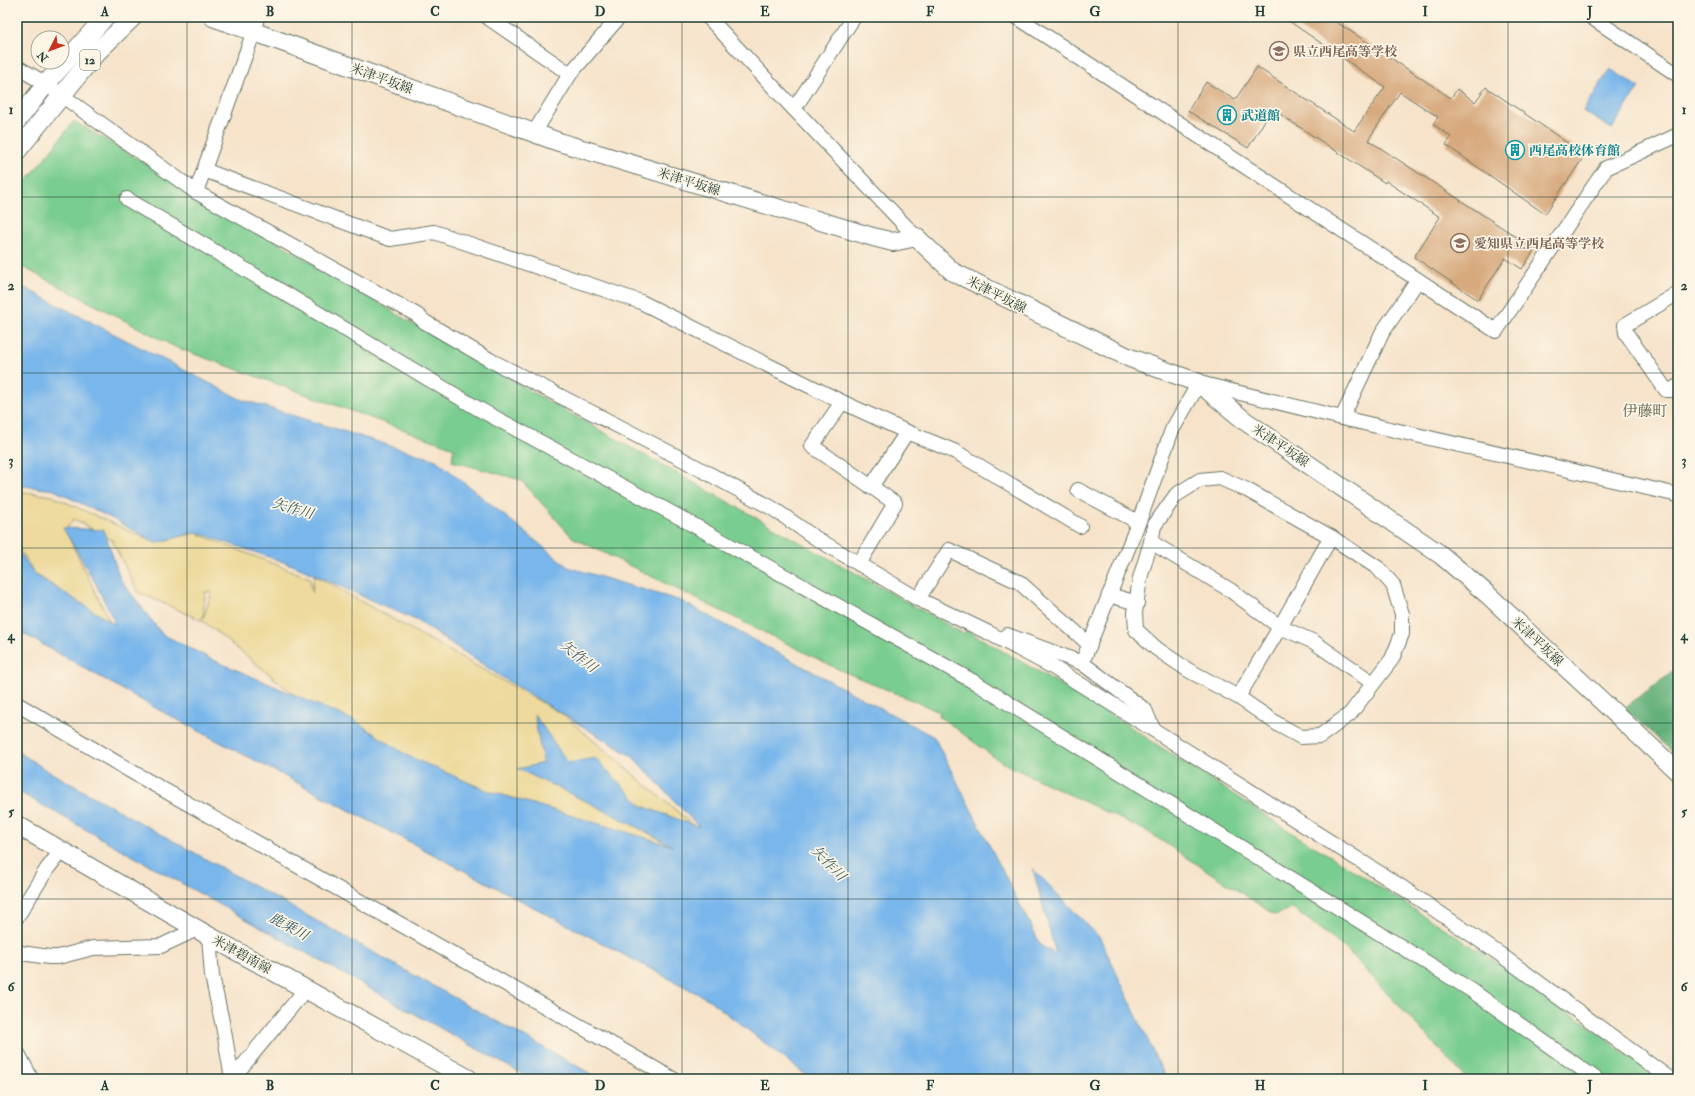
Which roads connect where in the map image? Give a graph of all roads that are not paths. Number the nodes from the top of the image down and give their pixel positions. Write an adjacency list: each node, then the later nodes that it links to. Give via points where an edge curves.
1 (105, 17): 14 (main road, 12)
2 (133, 17): 15 (main road, 12, via 96,53)
3 (213, 17): 10 (main road, 米津平坂線)
4 (488, 17): 12 (street)
5 (708, 17): 16 (street)
6 (854, 17): 16 (street)
7 (1017, 17): 25 (street)
8 (1591, 17): 13 (street)
9 (614, 19): 12 (street)
10 (255, 24): 18 (main road, 米津平坂線); 21 (street)
11 (17, 67): 14 (street)
12 (570, 74): 18 (street)
13 (1678, 74)
14 (41, 90): 15 (street); 17 (main road, 12)
15 (57, 102): 20 (main road, 12); 22 (street)
16 (794, 110): 24 (street)
17 (17, 121)
18 (534, 133): 24 (main road, 米津平坂線, via 873,237 893,242)
19 (1678, 135): 25 (street, via 1606,168 1496,330)
20 (17, 151)
21 (204, 170): 22 (street); 29 (street, via 390,239 434,232 641,302)
22 (196, 192): 39 (street, via 417,315 490,360 772,508)
23 (127, 199): 63 (street, via 477,408 679,517 976,683 1471,990)
24 (916, 237): 27 (main road, 米津平坂線, via 953,272 1130,358)
25 (1418, 280): 30 (street, via 1382,334)
26 (1678, 293): 28 (street, via 1625,325 1626,333 1666,390)
27 (1199, 383): 30 (street); 35 (street, via 1172,430); 51 (main road, 米津平坂線, via 1245,421 1441,555 1487,594)
28 (1678, 386)
29 (842, 402): 31 (street); 32 (street, via 812,446)
30 (1342, 418): 34 (street)
31 (907, 432): 32 (street); 36 (street, via 956,452)
32 (871, 487): 39 (street, via 895,503)
33 (1078, 490): 35 (street)
34 (1678, 495)
35 (1138, 522): 40 (street)
36 (1080, 526)
37 (1331, 537): 38 (street, via 1247,490 1220,478 1200,480 1176,495 1154,526); 43 (street); 47 (street, via 1378,568 1393,585 1402,614 1402,634 1392,658)
38 (1151, 542): 42 (street, via 1140,578); 43 (street, via 1230,590)
39 (859, 564): 41 (street)
40 (1109, 595): 42 (street); 45 (street)
41 (918, 599): 44 (street); 45 (street, via 949,550 1019,582)
42 (1137, 603): 48 (street, via 1136,630 1157,649 1188,670)
43 (1280, 627): 47 (street, via 1314,642); 48 (street)
44 (989, 632): 46 (street, via 1011,636); 50 (street, via 1051,666)
45 (1090, 645): 46 (street)
46 (1082, 663): 50 (street, via 1145,710)
47 (1373, 683): 48 (street, via 1350,714 1320,736 1301,737)
48 (1238, 696)
49 (17, 704): 62 (street, via 134,774)
50 (1153, 729): 64 (street, via 1416,897 1501,955)
51 (1678, 772)
52 (17, 825): 53 (main road, 米津碧南線)
53 (61, 851): 54 (street); 55 (main road, 米津碧南線)
54 (17, 917)
55 (203, 933): 56 (street, via 161,946 93,948 58,957); 57 (main road, 米津碧南線); 61 (street)
56 (18, 952)
57 (306, 989): 59 (main road, 米津碧南線); 61 (street)
58 (17, 1056): 60 (main road)
59 (459, 1077)
60 (29, 1079)
61 (232, 1079)
62 (673, 1079)
63 (1596, 1079)
64 (1670, 1079)

